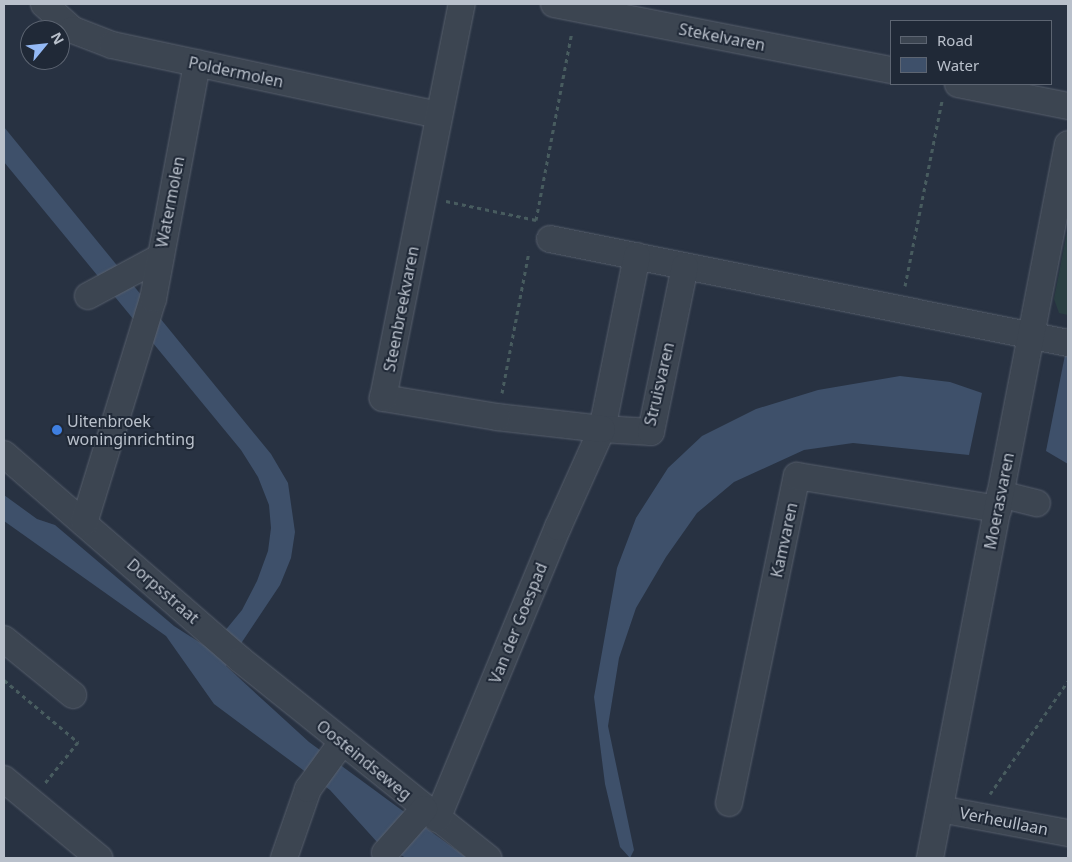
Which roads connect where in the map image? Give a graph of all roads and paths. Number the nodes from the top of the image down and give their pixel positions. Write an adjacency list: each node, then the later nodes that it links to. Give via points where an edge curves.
1 (44, 4): 4 (street, Poldermolen, via 73,30 112,45)
2 (462, 4): 8 (street, Steenbreekvaren)
3 (565, 6): 5 (street, Stekelvaren); 11 (path)
4 (197, 63): 8 (street, Poldermolen); 13 (street, Watermolen)
5 (890, 70)
6 (951, 89): 7 (street); 16 (path)
7 (1068, 106)
8 (438, 115): 10 (street, Steenbreekvaren)
9 (1068, 144): 17 (street, Moerasvaren)
10 (423, 196): 11 (path); 19 (street, Steenbreekvaren, via 383,398)
11 (538, 234): 12 (street); 19 (path)
12 (637, 256): 14 (street); 20 (street)
13 (159, 258): 15 (street); 24 (street, Watermolen, via 142,342)
14 (685, 266): 16 (street); 20 (street, Struisvaren, via 651,432)
15 (95, 292)
16 (901, 309): 17 (street)
17 (1031, 335): 18 (street); 22 (street, Moerasvaren)
18 (1068, 343)
19 (497, 417): 20 (street, Steenbreekvaren)
20 (602, 429): 35 (street, Van der Goespad)
21 (4, 454): 24 (street, Dorpsstraat)
22 (999, 502): 23 (street); 33 (street, Kamvaren, via 797,476); 34 (street, Moerasvaren)
23 (1037, 503)
24 (84, 523): 26 (street, Dorpsstraat)
25 (4, 639): 29 (street)
26 (241, 660): 30 (street, Oosteindseweg)
27 (4, 680): 32 (path, via 78,742)
28 (1068, 682): 36 (path)
29 (73, 695)
30 (337, 748): 35 (street, Oosteindseweg); 41 (street, via 313,782)
31 (4, 779): 32 (street)
32 (29, 803): 40 (street)
33 (729, 803)
34 (940, 809): 36 (street, Verheullaan); 42 (street, Moerasvaren)
35 (426, 815): 38 (street, Van der Goespad); 39 (street, Oosteindseweg)
36 (976, 815): 37 (street, Verheullaan)
37 (1068, 832)
38 (385, 853)
39 (480, 856)
40 (99, 858)
41 (284, 858)
42 (930, 858)

